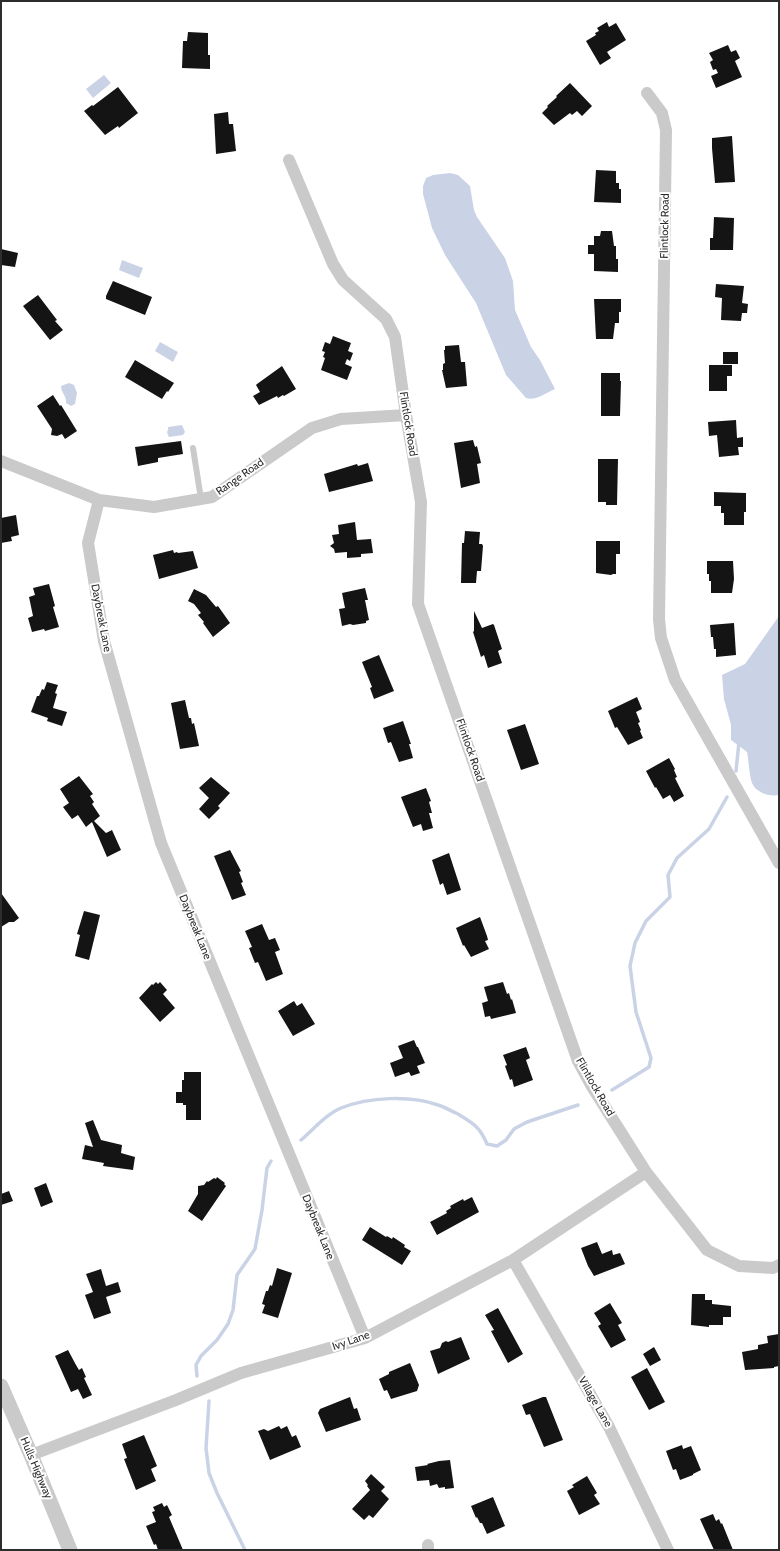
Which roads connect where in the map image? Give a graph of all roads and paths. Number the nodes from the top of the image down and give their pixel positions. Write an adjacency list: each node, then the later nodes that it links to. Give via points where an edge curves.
1 (647, 93): 8 (street, Flintlock Road, via 662,113 666,130 661,638 675,680)
2 (289, 160): 3 (street, Flintlock Road, via 333,264 343,280 386,319 395,337)
3 (406, 415): 6 (street, Range Road, via 341,419 312,428 212,497); 9 (street, Flintlock Road, via 421,502 418,604 578,1060)
4 (193, 448): 6 (lane)
5 (2, 458): 7 (street, Range Road)
6 (201, 499): 7 (street, Range Road, via 154,507)
7 (99, 500): 12 (street, Daybreak Lane, via 88,543 104,641 161,843)
8 (779, 863)
9 (646, 1172): 10 (street, Ivy Lane); 11 (street, Flintlock Road, via 707,1250 739,1266 773,1268)
10 (513, 1260): 12 (street, Ivy Lane); 16 (street, Village Lane, via 609,1427)
11 (779, 1265)
12 (365, 1338): 14 (street, Ivy Lane, via 241,1373)
13 (1, 1386): 14 (street, Hulls Highway)
14 (32, 1455): 15 (street, Hulls Highway)
15 (70, 1550)
16 (668, 1550)

